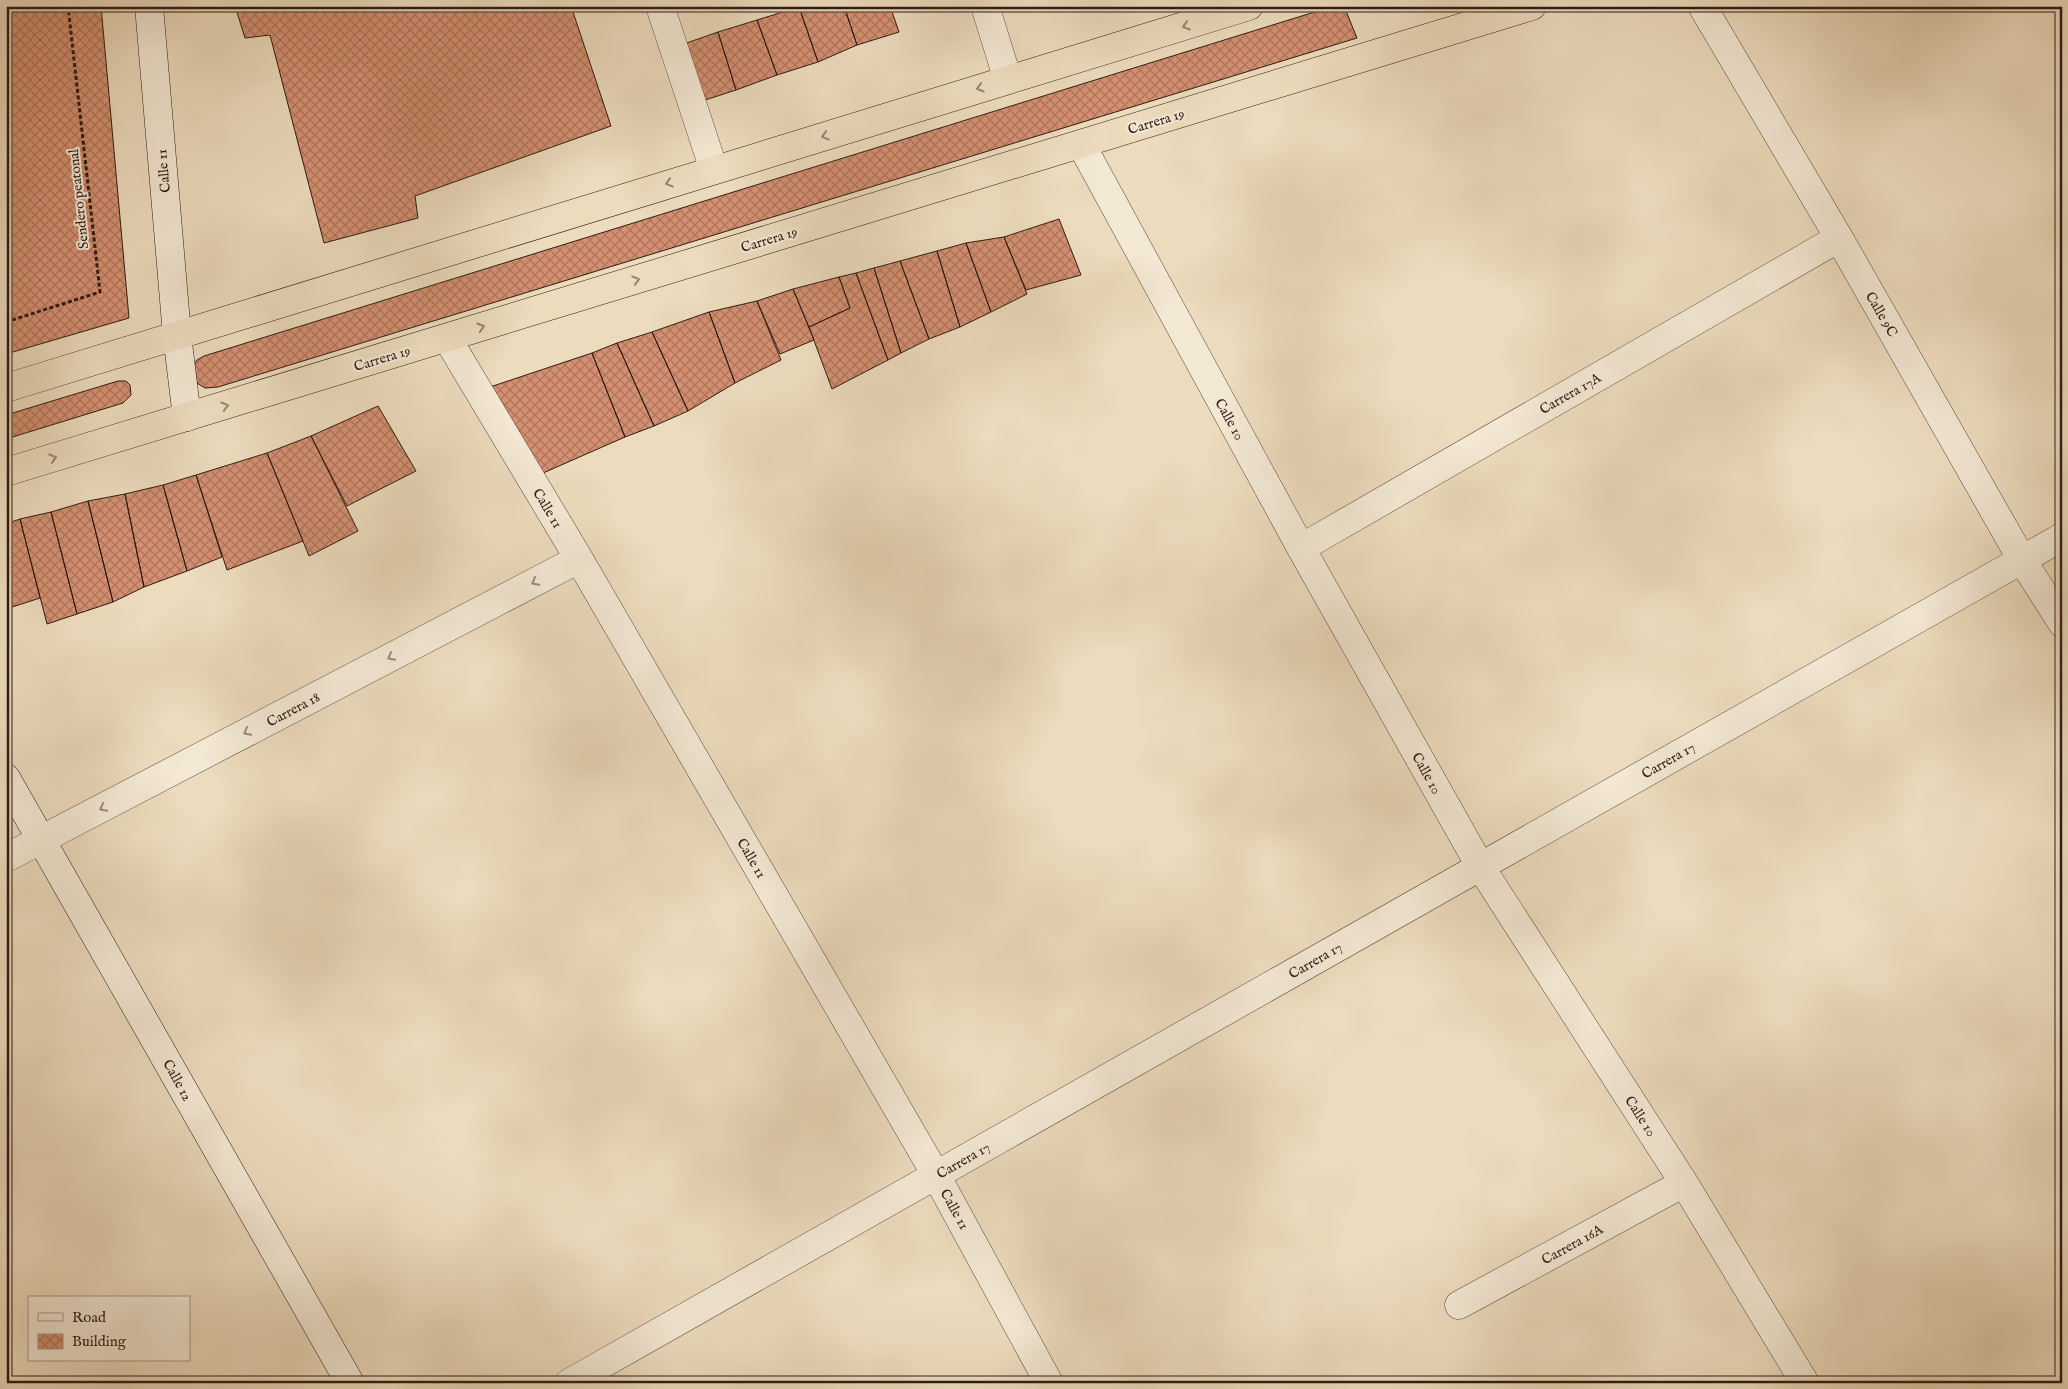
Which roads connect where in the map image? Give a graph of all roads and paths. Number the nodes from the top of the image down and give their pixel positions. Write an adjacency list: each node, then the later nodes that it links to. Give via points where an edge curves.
1 (68, 6): 12 (path, Sendero peatonal, via 100,292)
2 (149, 6): 13 (street, Calle 11)
3 (660, 6): 10 (street)
4 (985, 6): 8 (street)
5 (1249, 6): 8 (highway, one-way to 8)
6 (1532, 6): 9 (highway, Carrera 19)
7 (1702, 6): 11 (street, Calle 9C)
8 (1008, 80): 10 (highway, one-way to 10)
9 (1081, 144): 14 (highway, Carrera 19, one-way to 9); 19 (street, Calle 10)
10 (714, 170): 13 (highway, one-way to 13)
11 (1839, 238): 19 (street, Carrera 17A); 21 (street, Calle 9C)
12 (6, 322)
13 (177, 335): 15 (highway); 16 (street, Calle 11)
14 (447, 338): 16 (highway, Carrera 19, one-way to 14); 20 (street, Calle 11)
15 (6, 388)
16 (187, 417): 17 (highway, Carrera 19, one-way to 16)
17 (6, 472)
18 (2062, 537): 21 (street, Carrera 17)
19 (1301, 548): 26 (street, Calle 10)
20 (579, 559): 24 (street, Carrera 18, one-way to 24); 27 (street, Calle 11)
21 (2022, 560): 22 (street, Calle 9C); 26 (street, Carrera 17)
22 (2062, 623)
23 (6, 778): 24 (street, Calle 12)
24 (42, 839): 25 (street, Carrera 18); 30 (street, Calle 12)
25 (6, 858)
26 (1480, 866): 27 (street, Carrera 17); 28 (street, Calle 10)
27 (936, 1175): 31 (street, Carrera 17); 32 (street, Calle 11)
28 (1684, 1183): 29 (street, Carrera 16A); 33 (street, Calle 10)
29 (1459, 1305)
30 (350, 1383)
31 (569, 1383)
32 (1049, 1383)
33 (1805, 1383)

